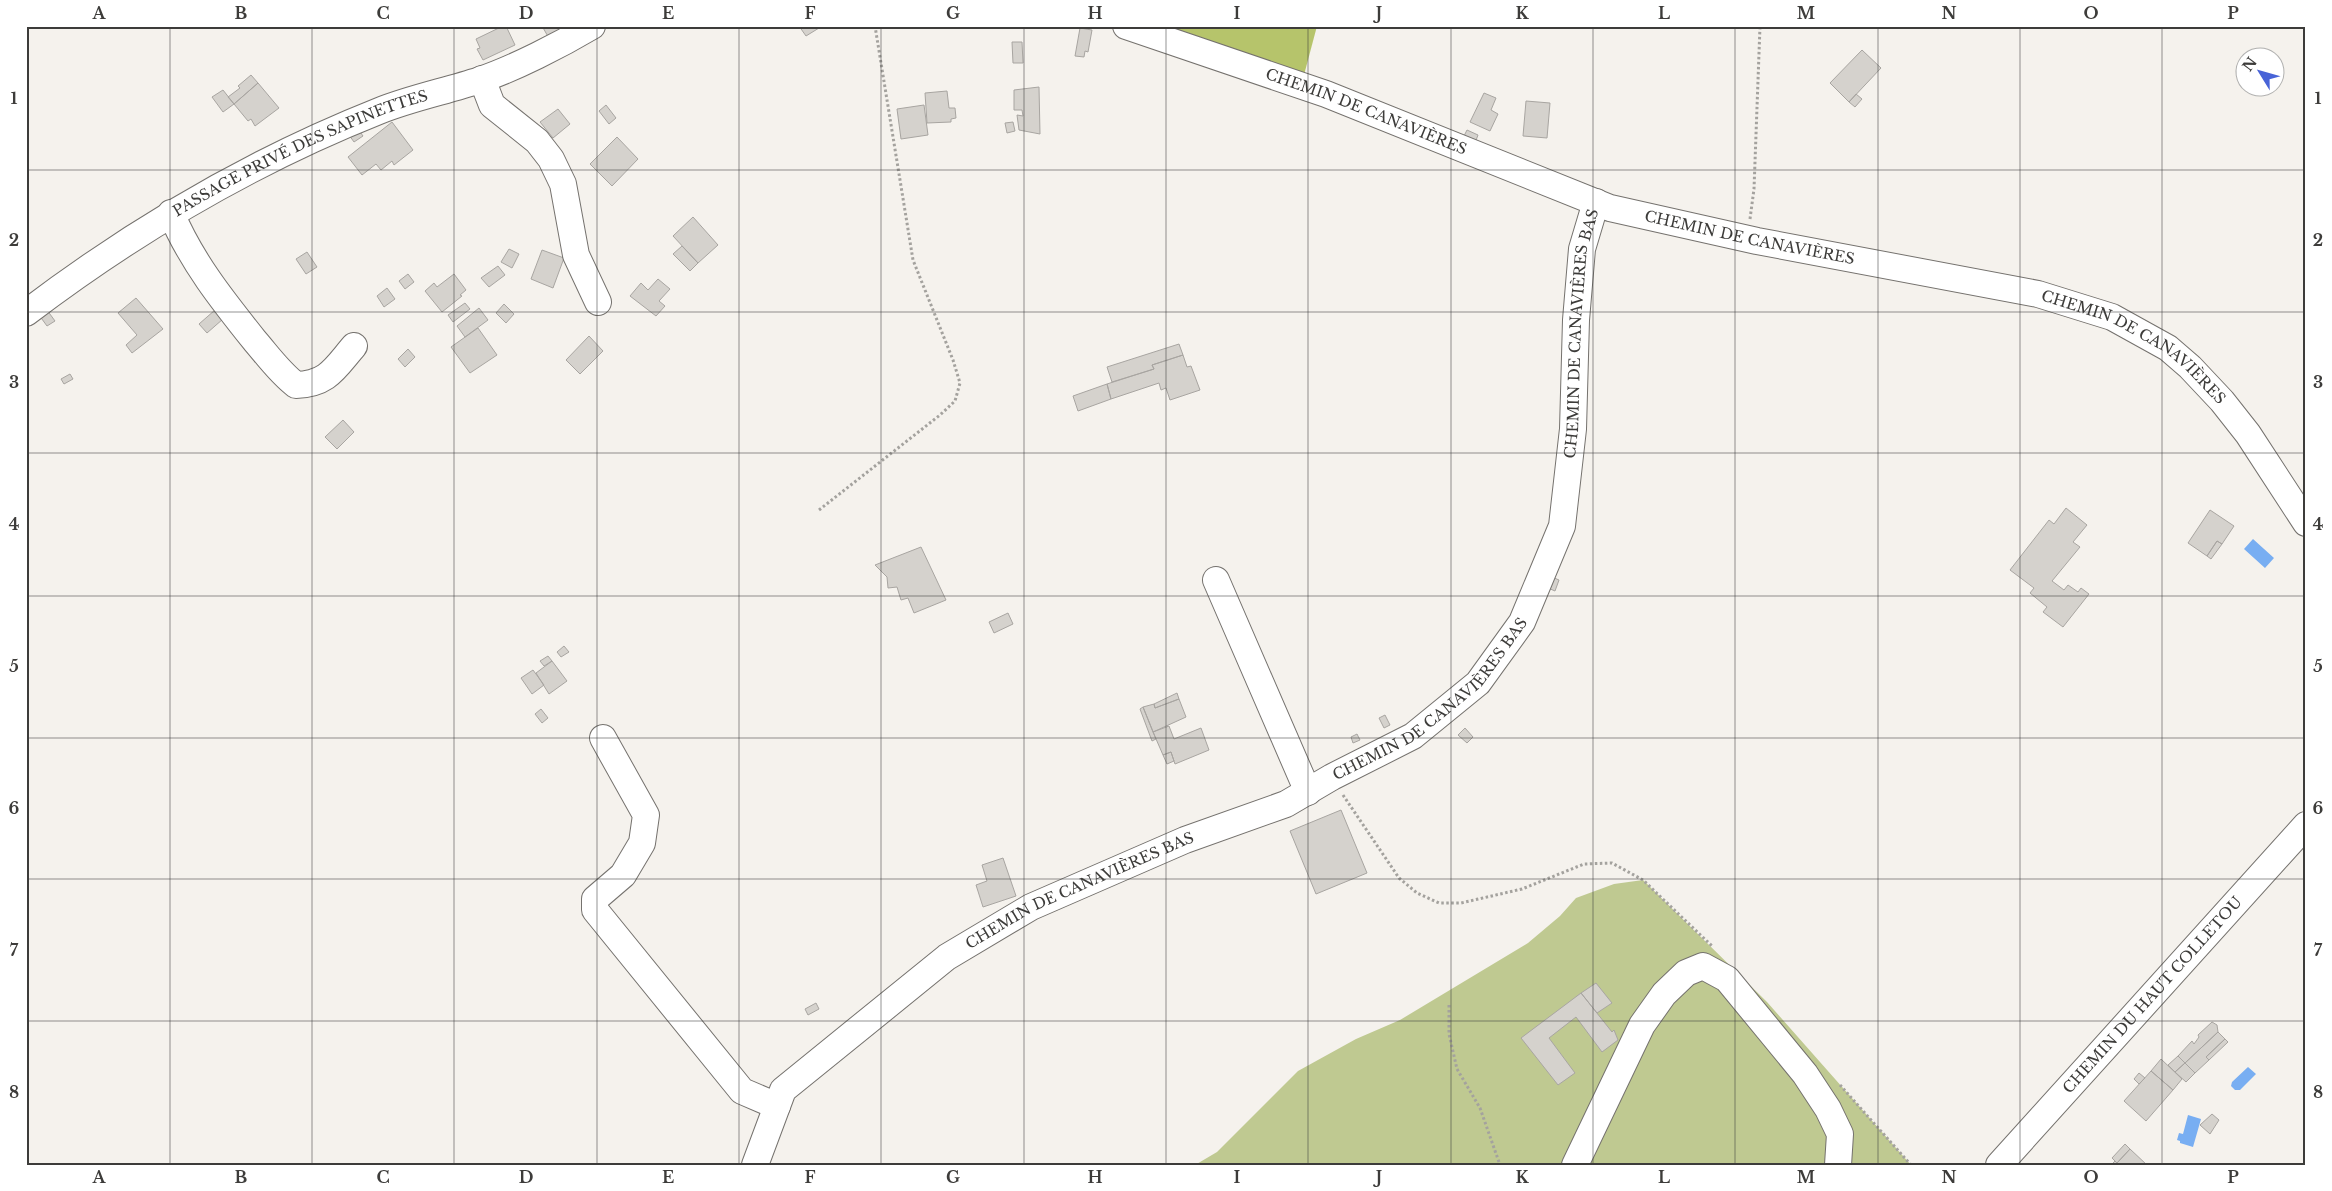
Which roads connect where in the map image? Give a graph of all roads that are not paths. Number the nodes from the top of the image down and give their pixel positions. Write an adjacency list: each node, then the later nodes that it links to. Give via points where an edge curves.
1 (592, 26): 3 (street, PASSAGE PRIVÉ DES SAPINETTES)
2 (1126, 26): 4 (street, CHEMIN DE CANAVIÈRES, via 1326,94)
3 (482, 79): 5 (street, PASSAGE PRIVÉ DES SAPINETTES, via 381,110 318,136); 6 (street, via 492,105 537,142 551,159 563,184 576,255)
4 (1596, 202): 9 (street, CHEMIN DE CANAVIÈRES, via 1610,208 1757,241 2038,294 2112,316 2168,348 2222,401 2248,434); 12 (street, CHEMIN DE CANAVIÈRES BAS, via 1582,249 1573,429 1562,526 1522,622 1478,684 1413,736)
5 (171, 214): 7 (street, PASSAGE PRIVÉ DES SAPINETTES); 8 (street, via 194,259 234,315 296,385 317,383 331,373)
6 (598, 302)
7 (26, 312)
8 (354, 346)
9 (2306, 523)
10 (1216, 580): 12 (street)
11 (603, 738): 14 (street, via 646,815 642,843 623,875 595,899 595,910 742,1092)
12 (1308, 792): 14 (street, CHEMIN DE CANAVIÈRES BAS, via 1286,804 1185,840 1031,907 947,956 783,1090)
13 (2306, 825): 18 (street, CHEMIN DU HAUT COLLETOU)
14 (777, 1106): 15 (street, CHEMIN DE CANAVIÈRES BAS)
15 (755, 1165)
16 (1575, 1165): 17 (street, via 1642,1025 1664,994 1686,973 1703,966 1727,979 1805,1074 1840,1134)
17 (1838, 1165)
18 (1999, 1165)

